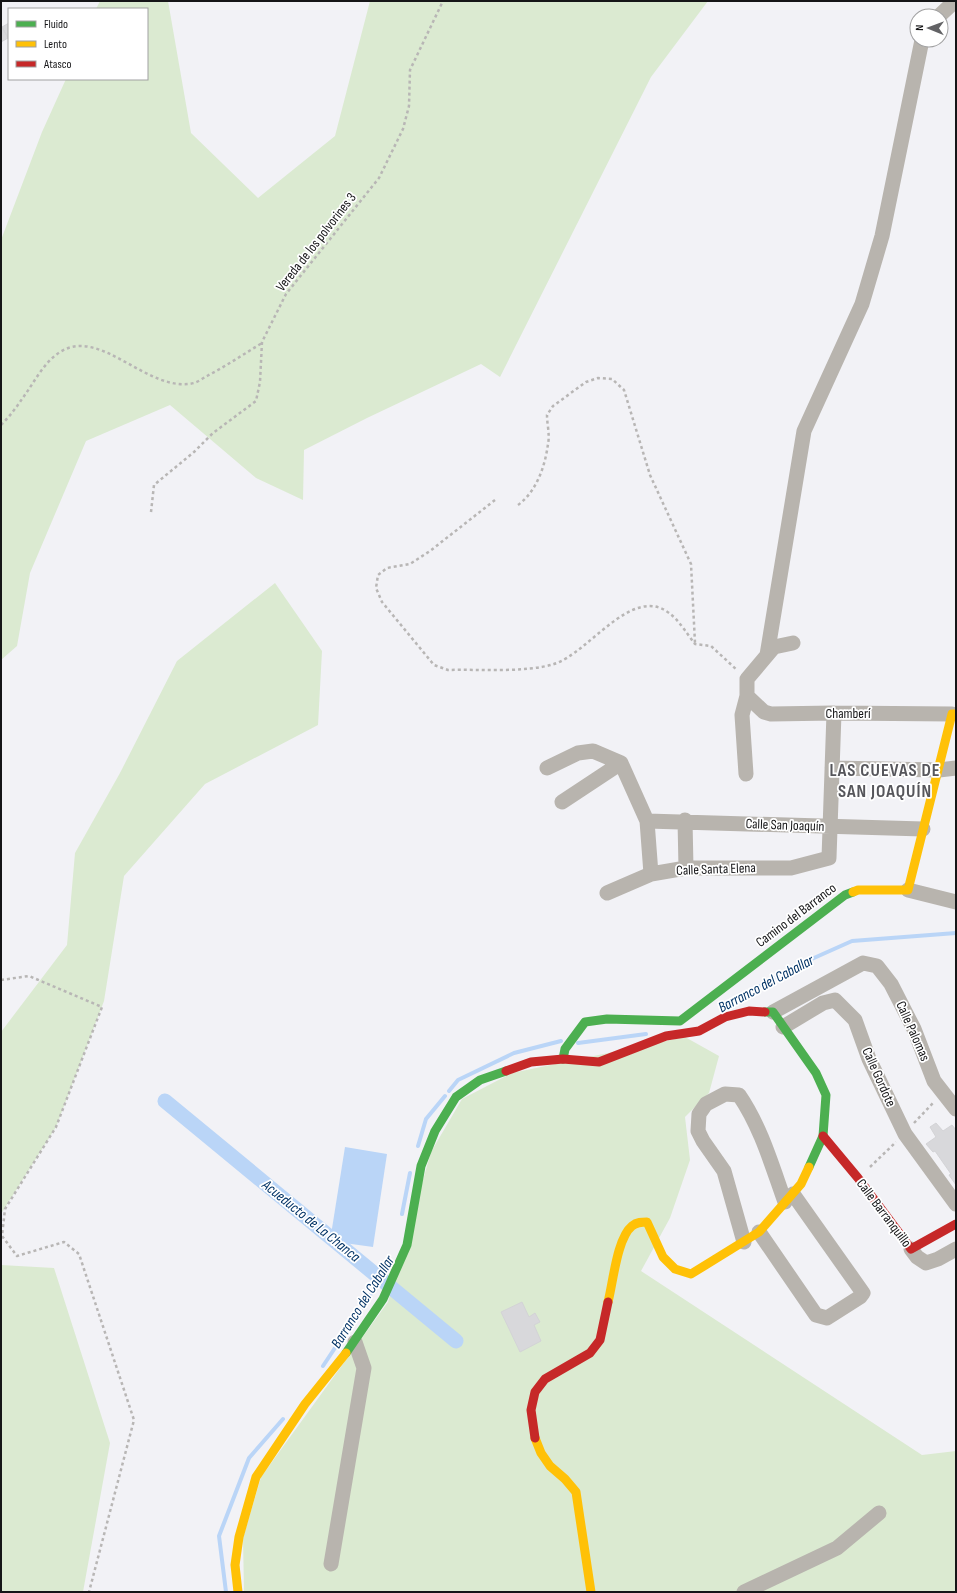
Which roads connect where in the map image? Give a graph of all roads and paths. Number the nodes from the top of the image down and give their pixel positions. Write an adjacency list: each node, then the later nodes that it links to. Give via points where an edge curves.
1 (443, 1): 5 (path, Vereda de los polvorines 3, via 410,70 409,106 404,129 379,178 286,294)
2 (955, 1): 3 (street)
3 (948, 8)
4 (920, 48): 12 (street, via 882,236 862,304 804,431)
5 (262, 342): 6 (path, via 194,383 170,384 94,346 79,346 62,351 49,360); 9 (path, Vereda de los polvorines 3, via 260,382 256,401 213,433 154,485)
6 (1, 425)
7 (495, 500): 10 (path, via 410,564 387,568 378,575 376,588 382,602 434,665 448,670 535,668 556,664 576,653 618,617 645,606 658,607 670,613)
8 (518, 505): 10 (path, via 526,499 539,480 549,443 547,415 553,406 586,382 598,378 612,379 624,390 650,475 691,564)
9 (151, 512)
10 (695, 644): 13 (path, via 711,646)
11 (793, 644): 12 (street, via 774,647)
12 (767, 655): 13 (street)
13 (747, 679): 14 (street)
14 (747, 696): 15 (street, Chamberí, via 764,712 771,714); 22 (street, via 742,715)
15 (834, 713): 16 (street, Chamberí); 19 (street)
16 (954, 714): 21 (street)
17 (621, 762): 18 (street, via 593,751 578,754); 23 (street); 24 (street)
18 (547, 768)
19 (832, 768): 21 (street); 26 (street)
20 (956, 768): 21 (street)
21 (939, 770): 27 (street)
22 (746, 774)
23 (562, 802)
24 (647, 820): 25 (street, Calle San Joaquín); 29 (street)
25 (685, 820): 26 (street, Calle San Joaquín); 28 (street)
26 (830, 826): 27 (street, Calle San Joaquín); 28 (street, Calle Santa Elena, via 829,858 791,868)
27 (923, 829): 30 (street)
28 (686, 868): 29 (street, Calle Santa Elena)
29 (651, 874): 31 (street, Calle Santa Elena)
30 (908, 890): 32 (street); 36 (street, Camino del Barranco, via 858,890 845,895 680,1021 607,1019 585,1022 565,1049)
31 (607, 893)
32 (956, 902)
33 (1, 980): 49 (path, via 29,976 102,1007 56,1127 5,1208 2,1236 17,1256 64,1242 79,1254 134,1420)
34 (773, 1012): 35 (street); 36 (street, via 749,1011 725,1017 699,1031 666,1036 599,1062); 37 (street, Calle Palomas, via 863,963 877,966 891,984 914,1028 934,1081)
35 (783, 1027): 38 (street, via 799,1046 826,1095); 40 (street, Calle Gordote, via 824,1002 835,1000 855,1020 869,1059 905,1134)
36 (563, 1059): 46 (street, via 531,1062 480,1080 456,1097 435,1131 421,1166 408,1245 383,1299)
37 (956, 1109)
38 (823, 1136): 39 (street, via 800,1184); 44 (street, Calle Barranquillo)
39 (789, 1198): 42 (street); 42 (street, via 863,1293 860,1297 827,1318 816,1315); 43 (street, via 739,1095 725,1094 706,1104 699,1114 698,1130 702,1141 724,1171)
40 (956, 1204)
41 (956, 1224): 44 (street)
42 (759, 1232): 43 (street)
43 (744, 1242): 51 (street, via 692,1274 675,1269 663,1257 647,1222 638,1221 631,1226 623,1238 600,1340 590,1353 545,1380 535,1392 531,1410 533,1433 541,1453 550,1466 576,1492)
44 (911, 1249): 45 (street, Calle Barranquillo, via 917,1257 926,1262 938,1259)
45 (956, 1249)
46 (355, 1342): 48 (street, via 364,1368); 50 (street, via 305,1404 256,1477 238,1536)
47 (880, 1513): 52 (street, via 837,1548)
48 (332, 1564)
49 (89, 1592)
50 (238, 1592)
51 (592, 1592)
52 (744, 1592)

